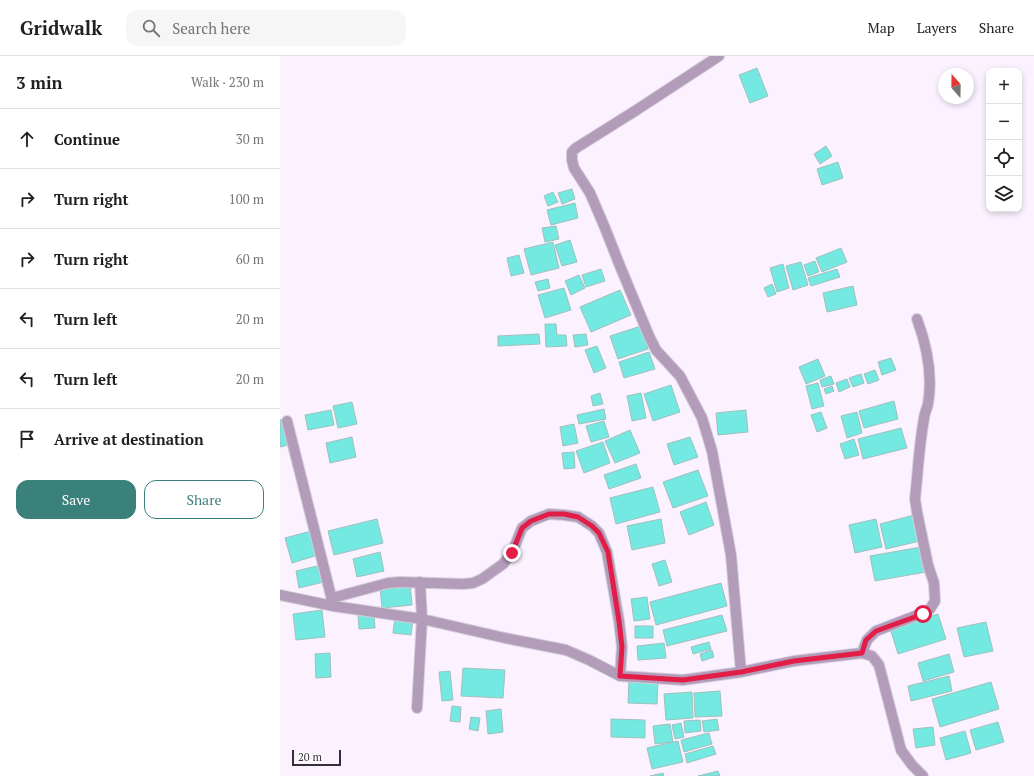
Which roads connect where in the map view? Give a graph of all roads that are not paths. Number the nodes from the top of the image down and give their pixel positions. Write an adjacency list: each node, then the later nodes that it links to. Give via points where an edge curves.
1 (719, 56): 9 (street, via 576,148 572,152 572,160 574,168 590,193 656,350 680,376 702,418 712,451 731,555)
2 (917, 319): 8 (street, via 928,355 929,382 915,499 936,601 923,614 876,631 866,640)
3 (287, 421): 6 (street)
4 (420, 582): 6 (street, via 388,583); 7 (street); 10 (street, via 463,584 482,580 503,564 512,553 522,528 531,521 549,514 578,517 599,533 608,552 622,647)
5 (280, 595): 6 (street)
6 (332, 602): 7 (street)
7 (422, 619): 10 (street, via 566,650); 11 (street)
8 (862, 653): 9 (street, via 794,661); 12 (street, via 872,656 878,665 901,750)
9 (741, 672): 10 (street, via 683,680)
10 (620, 676)
11 (417, 708)
12 (923, 776)

